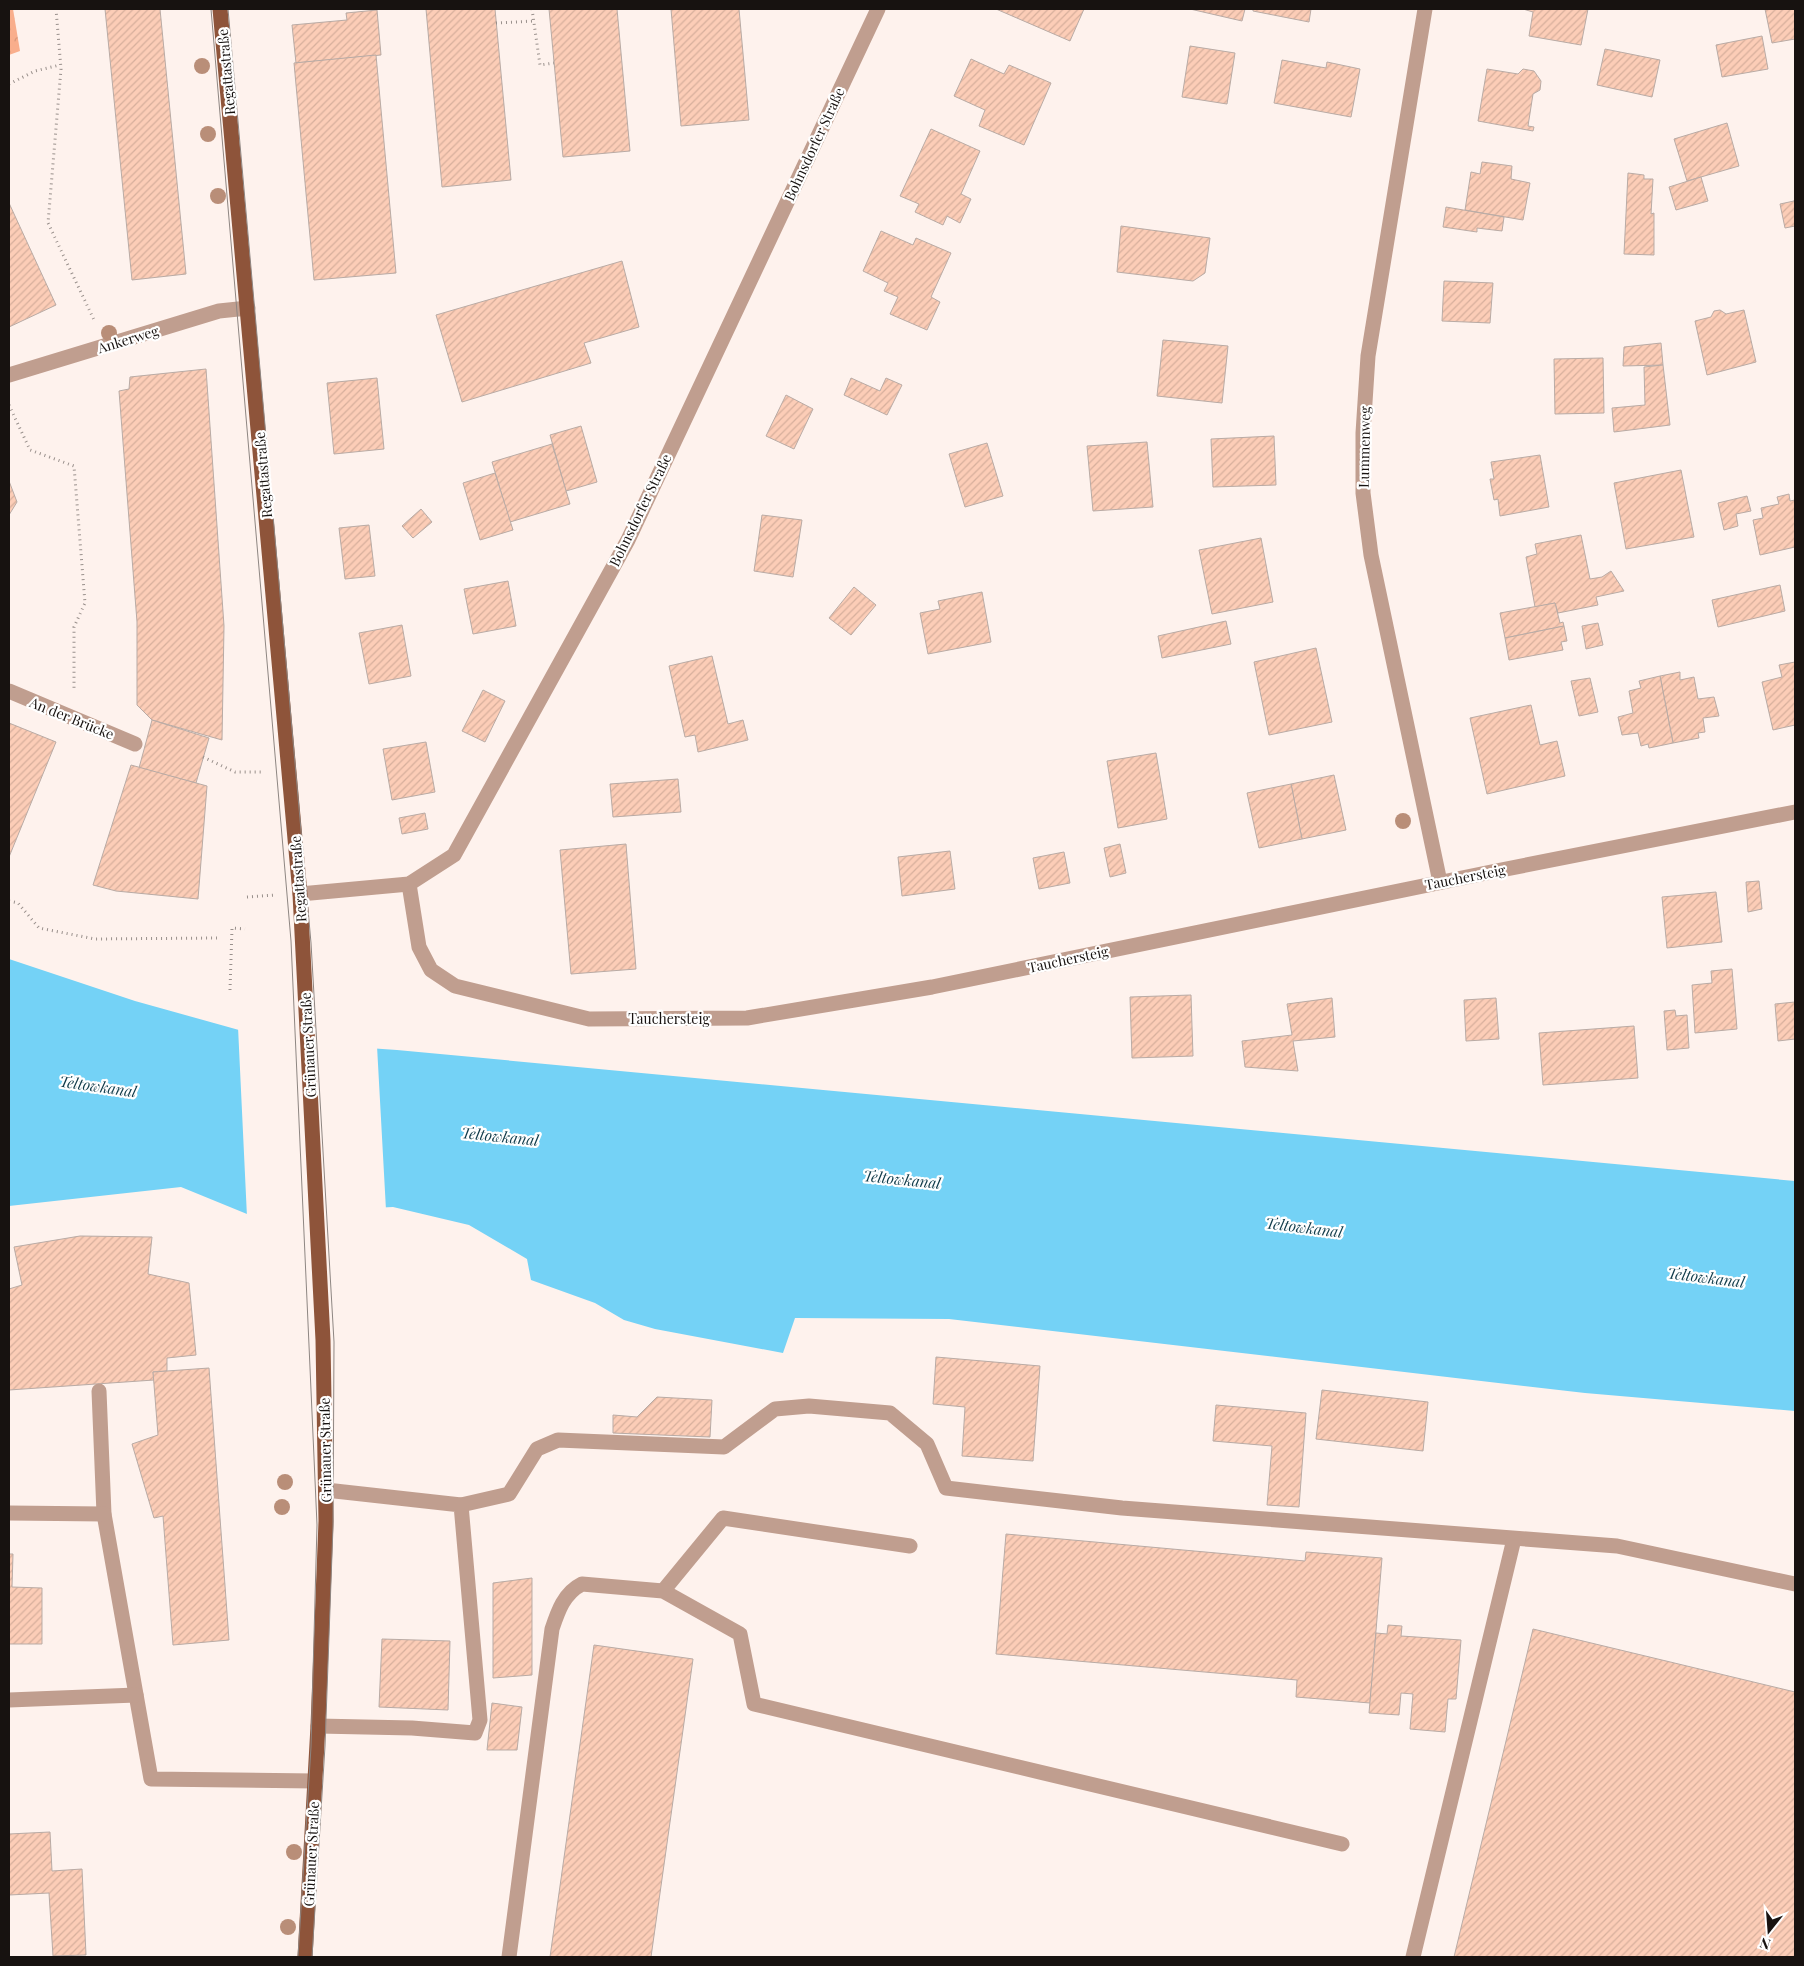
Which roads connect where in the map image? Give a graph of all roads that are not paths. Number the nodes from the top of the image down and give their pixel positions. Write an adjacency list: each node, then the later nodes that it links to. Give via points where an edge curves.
1 (220, 9): 4 (main road, Regattastraße)
2 (878, 9): 10 (street, Bohnsdorfer Straße, via 628,540 454,855)
3 (1425, 9): 9 (street, Lummenweg, via 1368,356 1362,433 1363,493 1371,555)
4 (248, 308): 5 (street, Ankerweg, via 220,310); 11 (main road, Regattastraße)
5 (9, 375)
6 (9, 692): 7 (street, An der Brücke)
7 (136, 744)
8 (1795, 812): 9 (street, Tauchersteig)
9 (1440, 882): 10 (street, Tauchersteig, via 932,987 747,1018 589,1018 455,986 431,970 419,947)
10 (409, 884): 11 (street, Bohnsdorfer Straße)
11 (300, 894): 12 (main road, Regattastraße)
12 (302, 942): 14 (main road, Grünauer Straße, via 323,1340)
13 (100, 1391): 17 (street)
14 (326, 1490): 15 (street); 24 (main road, Grünauer Straße)
15 (461, 1505): 18 (street, via 510,1494 537,1449 558,1440 724,1447 775,1409 809,1406 890,1413 927,1444 946,1488 1122,1508); 24 (street, via 480,1720 476,1733)
16 (9, 1513): 17 (street)
17 (104, 1514): 22 (street)
18 (1514, 1539): 20 (street, via 1617,1546); 29 (street)
19 (910, 1546): 21 (street, via 723,1518)
20 (1795, 1584)
21 (663, 1590): 26 (street, via 740,1634 754,1704); 28 (street, via 582,1584 572,1589 559,1609 552,1629)
22 (136, 1695): 23 (street); 25 (street, via 151,1779)
23 (9, 1700)
24 (318, 1726): 25 (main road, Grünauer Straße)
25 (315, 1781): 27 (main road, Grünauer Straße)
26 (1342, 1844)
27 (305, 1957)
28 (509, 1957)
29 (1413, 1957)

